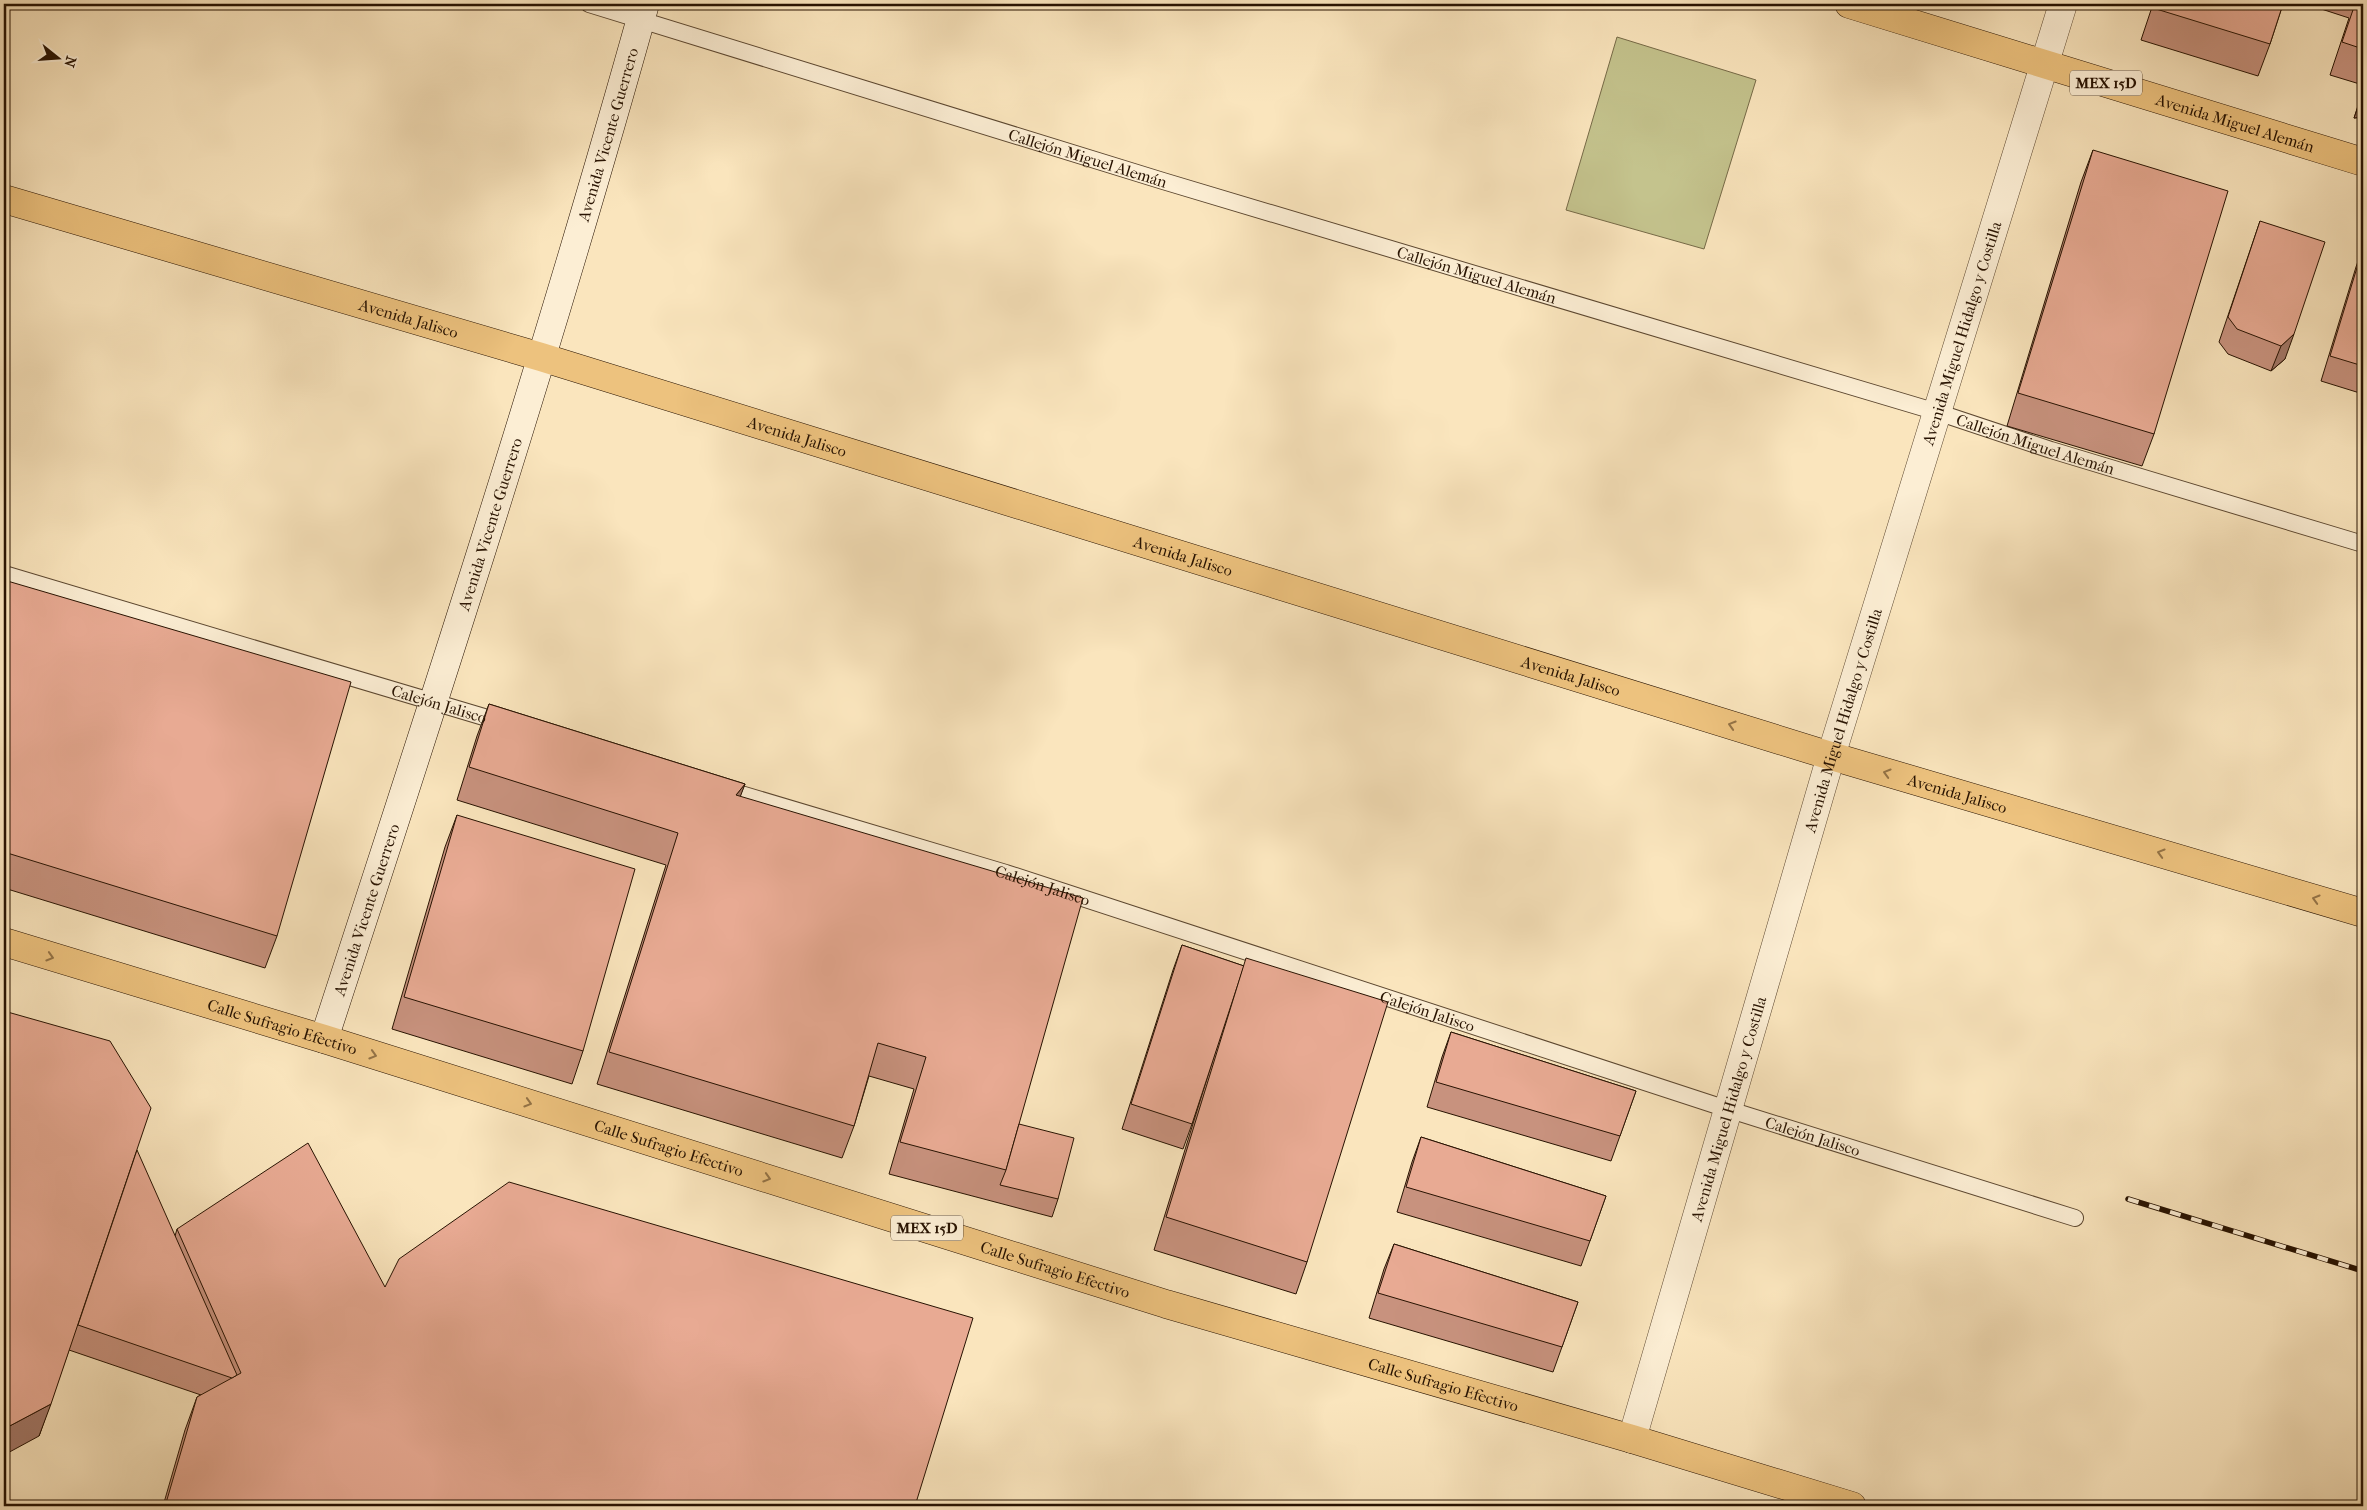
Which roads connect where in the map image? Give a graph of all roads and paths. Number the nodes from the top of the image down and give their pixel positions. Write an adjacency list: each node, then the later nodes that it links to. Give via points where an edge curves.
1 (589, 4): 4 (lane, Callejón Miguel Alemán)
2 (1849, 4): 5 (main road, Avenida Miguel Alemán / MEX 15D)
3 (2064, 4): 5 (street, Avenida Miguel Hidalgo y Costilla)
4 (643, 11): 8 (street, Avenida Vicente Guerrero); 9 (lane, Callejón Miguel Alemán, via 1154,178)
5 (2046, 64): 6 (main road, Avenida Miguel Alemán / MEX 15D); 9 (street, Avenida Miguel Hidalgo y Costilla)
6 (2363, 162)
7 (4, 199): 8 (main road, Avenida Jalisco)
8 (541, 357): 12 (street, Avenida Vicente Guerrero); 14 (main road, Avenida Jalisco, one-way to 8)
9 (1937, 412): 10 (lane, Callejón Miguel Alemán, via 2051,450); 14 (street, Avenida Miguel Hidalgo y Costilla)
10 (2363, 544)
11 (4, 574): 12 (lane, Calejón Jalisco)
12 (434, 702): 13 (lane, Calejón Jalisco); 18 (street, Avenida Vicente Guerrero)
13 (520, 728)
14 (1831, 756): 16 (main road, Avenida Jalisco, one-way to 14); 19 (street, Avenida Miguel Hidalgo y Costilla)
15 (701, 782): 19 (lane, Calejón Jalisco, via 1006,873)
16 (2363, 913)
17 (4, 942): 18 (main road, Calle Sufragio Efectivo / MEX 15D, one-way to 18)
18 (324, 1039): 21 (main road, Calle Sufragio Efectivo / MEX 15D, one-way to 21, via 1157,1301)
19 (1726, 1109): 20 (lane, Calejón Jalisco); 21 (street, Avenida Miguel Hidalgo y Costilla)
20 (2075, 1218)
21 (1632, 1439): 22 (main road, Calle Sufragio Efectivo / MEX 15D)
22 (1852, 1506)

